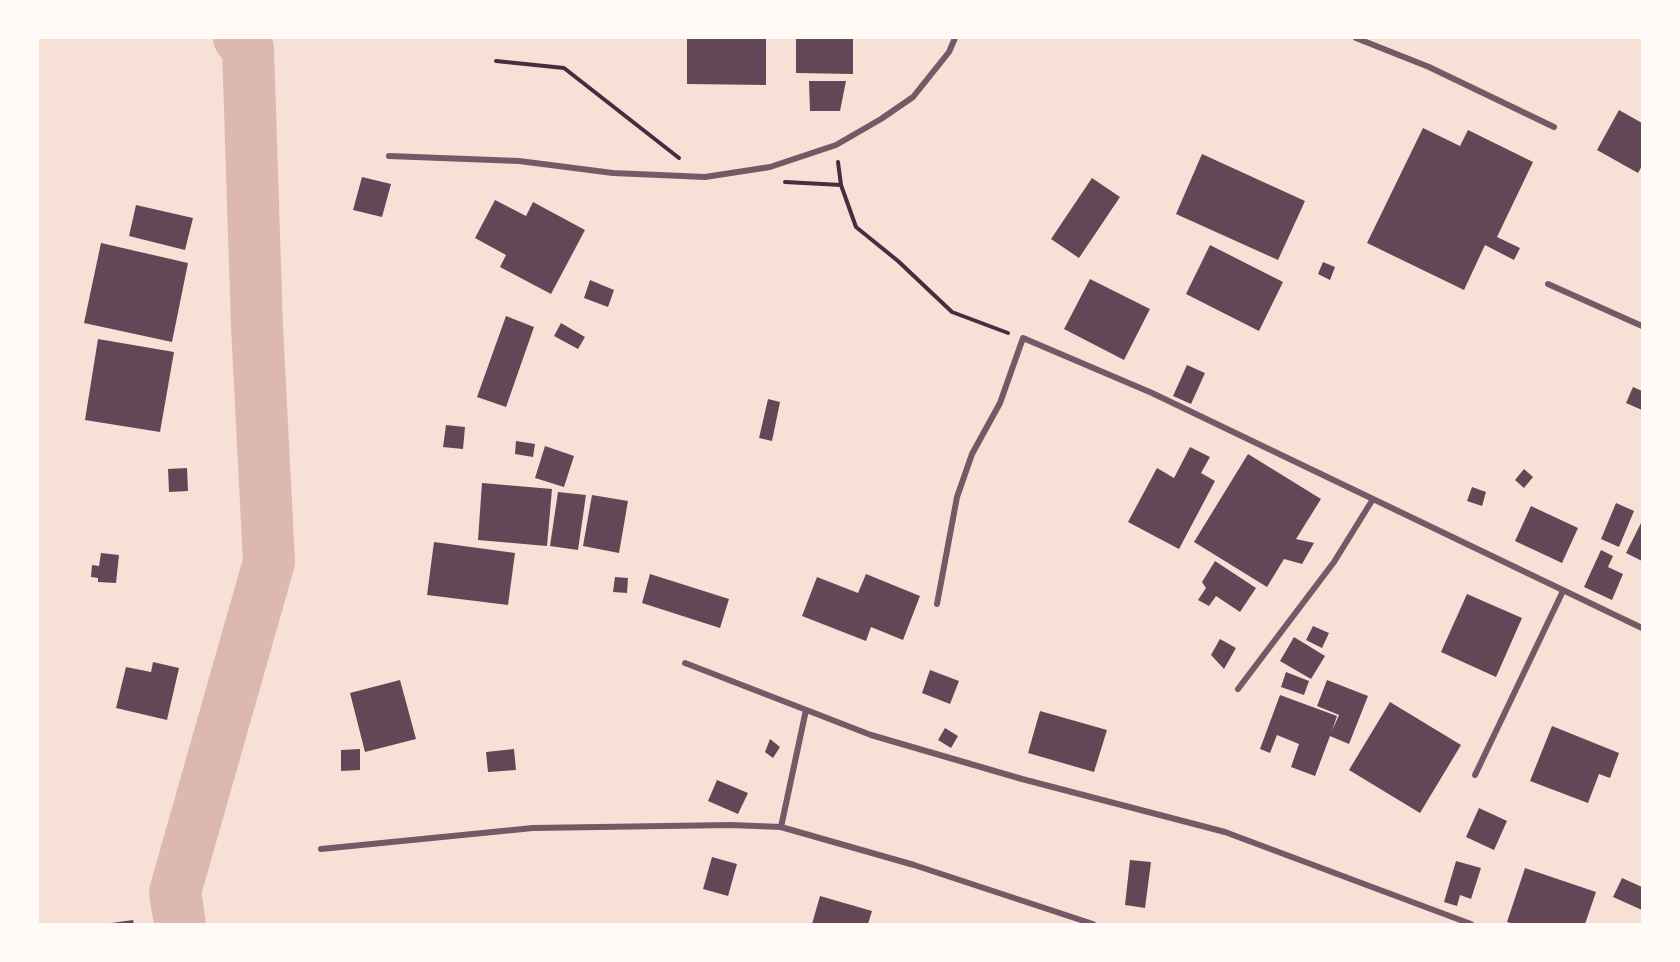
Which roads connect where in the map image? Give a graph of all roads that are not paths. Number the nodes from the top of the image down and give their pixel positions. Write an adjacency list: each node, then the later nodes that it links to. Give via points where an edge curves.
1 (955, 38): 4 (street, via 949,52 913,97 836,145 770,167 705,177 613,173 519,161)
2 (1356, 38): 3 (street, via 1429,67)
3 (1554, 127)
4 (389, 156)
5 (1548, 284): 6 (street)
6 (1642, 326)
7 (1373, 499): 8 (street); 9 (street, via 1152,393 1023,338 1000,403 972,454 957,497); 12 (street, via 1334,562)
8 (1563, 591): 10 (street); 14 (street)
9 (937, 604)
10 (1642, 628)
11 (685, 663): 13 (street)
12 (1238, 689)
13 (806, 710): 15 (street); 18 (street, via 871,735 1022,779 1225,832)
14 (1475, 775)
15 (781, 827): 16 (street, via 533,828); 17 (street, via 914,865)
16 (321, 849)
17 (1093, 924)
18 (1471, 924)

